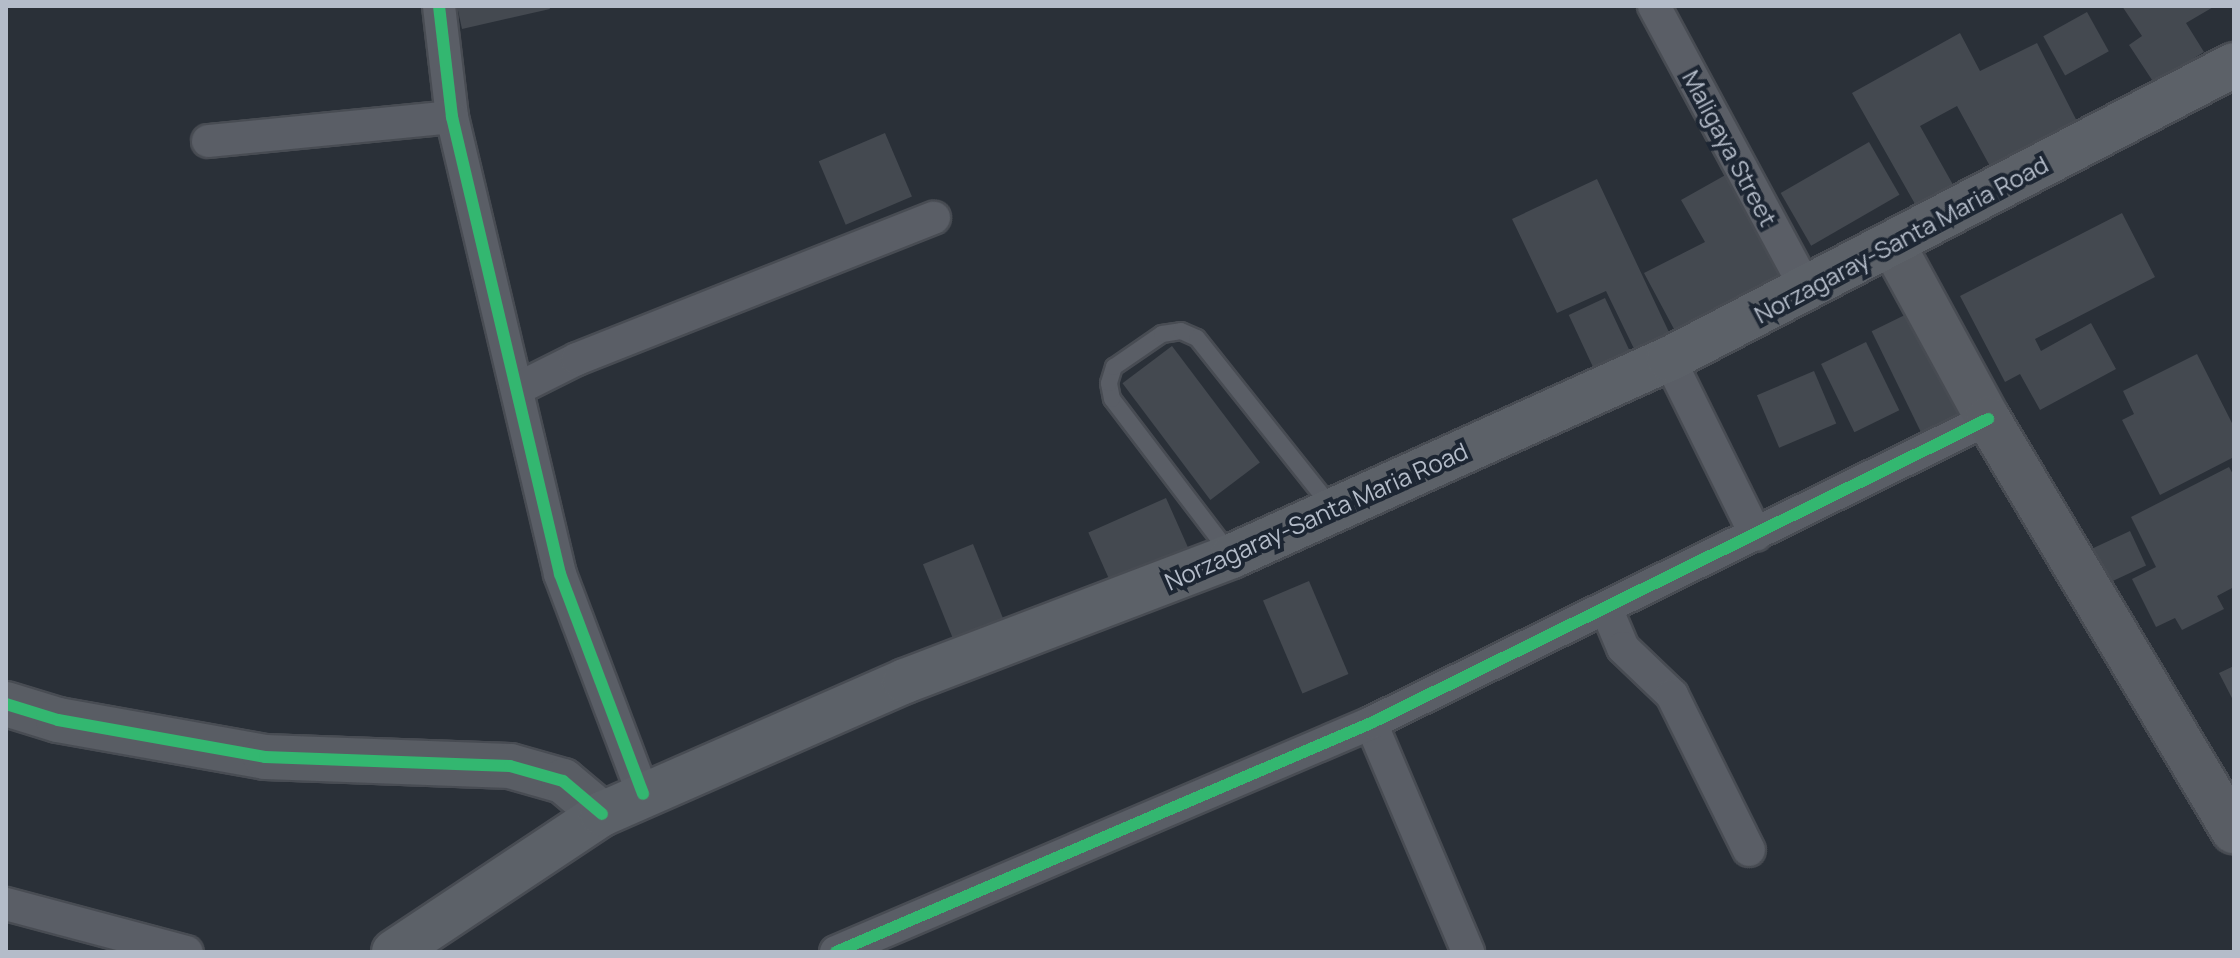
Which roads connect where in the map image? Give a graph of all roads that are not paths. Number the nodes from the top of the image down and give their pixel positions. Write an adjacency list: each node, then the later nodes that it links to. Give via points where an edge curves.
1 (439, 6): 4 (street)
2 (1654, 6): 8 (street, Maligaya Street)
3 (2234, 65): 7 (main road, Norzagaray-Santa Maria Road)
4 (452, 117): 5 (street); 10 (street)
5 (208, 141)
6 (934, 218): 10 (street, via 577,359)
7 (1893, 245): 8 (main road, Norzagaray-Santa Maria Road); 11 (street)
8 (1807, 290): 9 (main road, Norzagaray-Santa Maria Road)
9 (1669, 359): 12 (main road, Norzagaray-Santa Maria Road); 13 (street)
10 (517, 389): 18 (street, via 560,574)
11 (1988, 419): 13 (street); 20 (street)
12 (1333, 510): 14 (main road, Norzagaray-Santa Maria Road); 14 (lane, via 1197,338 1181,331 1162,334 1114,367 1112,399)
13 (1756, 535): 15 (street)
14 (1232, 556): 18 (main road, Norzagaray-Santa Maria Road, via 905,681)
15 (1606, 608): 17 (street); 21 (street, via 1623,648 1672,695)
16 (6, 704): 19 (street, via 58,720 265,757 510,766 563,781)
17 (1371, 723): 25 (street); 26 (street)
18 (643, 794): 19 (main road, Norzagaray-Santa Maria Road)
19 (602, 814): 24 (main road, Norzagaray-Santa Maria Road)
20 (2234, 831)
21 (1749, 850)
22 (6, 904): 23 (street)
23 (187, 952)
24 (394, 952)
25 (836, 952)
26 (1468, 952)

